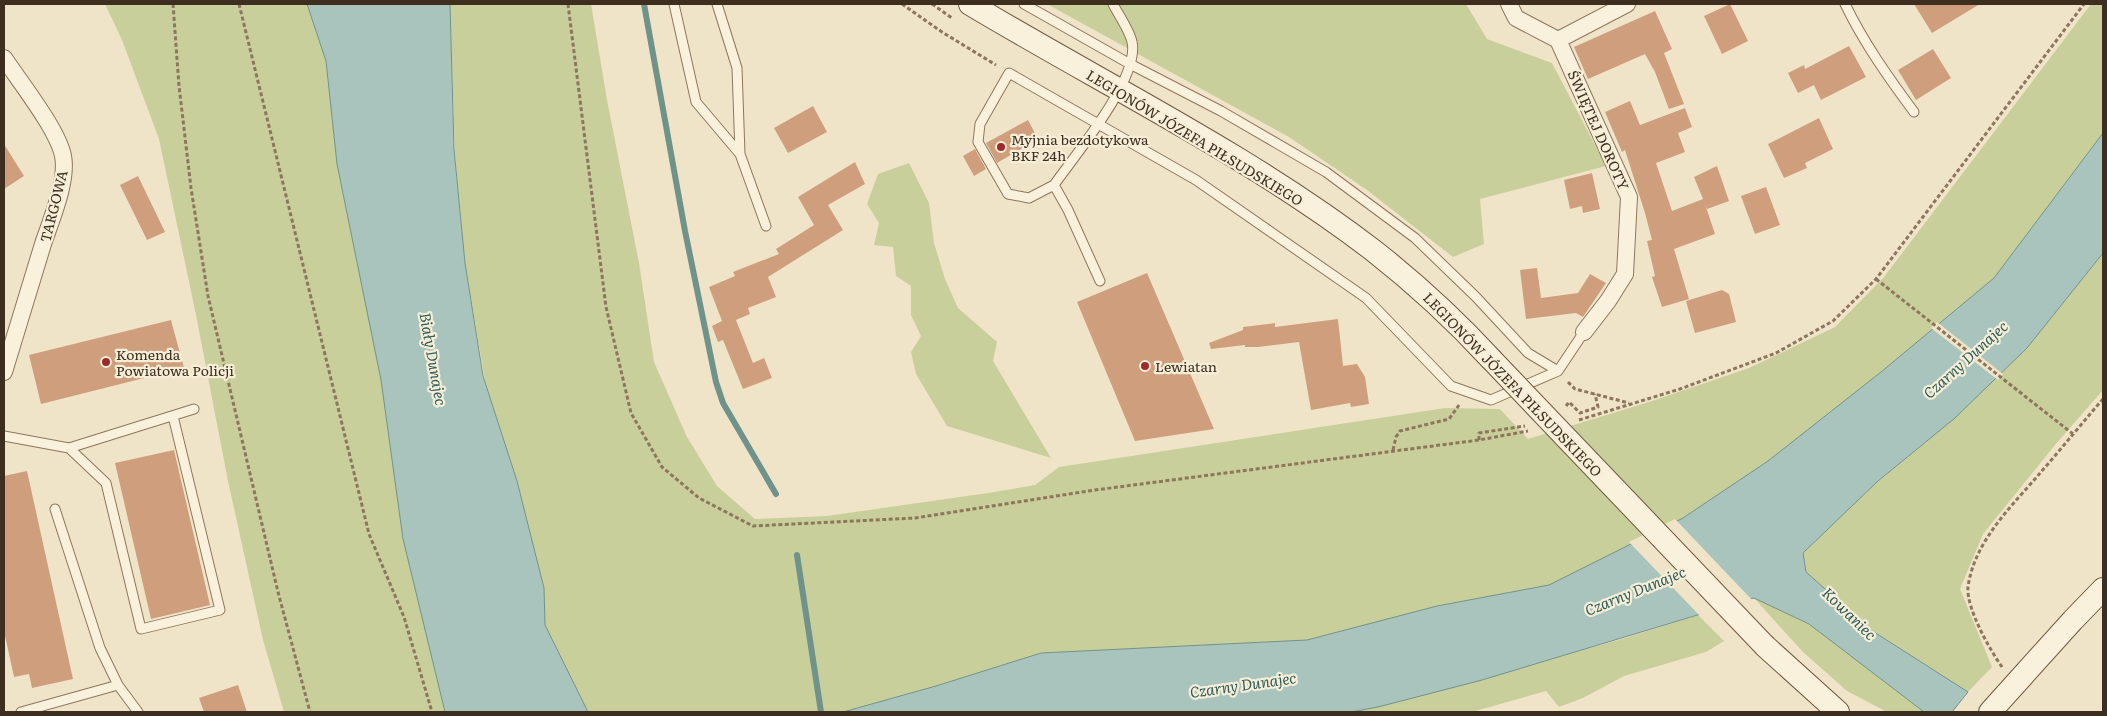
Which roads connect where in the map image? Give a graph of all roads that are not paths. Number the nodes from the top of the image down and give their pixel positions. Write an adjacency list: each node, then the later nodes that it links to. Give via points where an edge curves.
1 (674, 4): 15 (lane, via 696,102)
2 (718, 4): 15 (lane, via 737,68)
3 (970, 4): 12 (street, LEGIONÓW JÓZEFA PIŁSUDSKIEGO)
4 (1024, 4): 11 (lane)
5 (1113, 4): 11 (lane, via 1132,42)
6 (1509, 4): 9 (street, via 1516,18)
7 (1627, 4): 9 (street)
8 (1845, 4): 13 (lane, via 1862,37)
9 (1558, 40): 19 (street, ŚWIĘTEJ DOROTY, via 1629,197 1625,274)
10 (4, 58): 20 (street, TARGOWA, via 52,131 64,166 59,192)
11 (1130, 64): 12 (lane); 22 (lane, via 1221,111 1326,172 1414,238 1528,353)
12 (1118, 90): 14 (lane); 31 (street, LEGIONÓW JÓZEFA PIŁSUDSKIEGO, bridge, via 1317,210 1422,291 1765,646 1809,688)
13 (1914, 112)
14 (1098, 124): 16 (lane); 16 (lane, via 1009,73 980,124 978,142 1008,194 1028,198); 22 (lane, via 1196,180 1366,298 1451,386 1491,400)
15 (740, 154): 17 (lane)
16 (1054, 185): 18 (lane)
17 (766, 226)
18 (1100, 281)
19 (1584, 332): 22 (lane)
20 (9, 335): 21 (street, TARGOWA)
21 (4, 372)
22 (1558, 372)
23 (194, 410): 24 (lane)
24 (174, 416): 26 (lane); 26 (lane, via 220,610 141,629 106,483)
25 (4, 436): 26 (lane)
26 (69, 448)
27 (55, 509): 29 (lane, via 100,648)
28 (2103, 589): 30 (street)
29 (118, 685): 32 (lane); 33 (lane)
30 (1997, 705)
31 (1840, 711)
32 (21, 712)
33 (138, 712)

